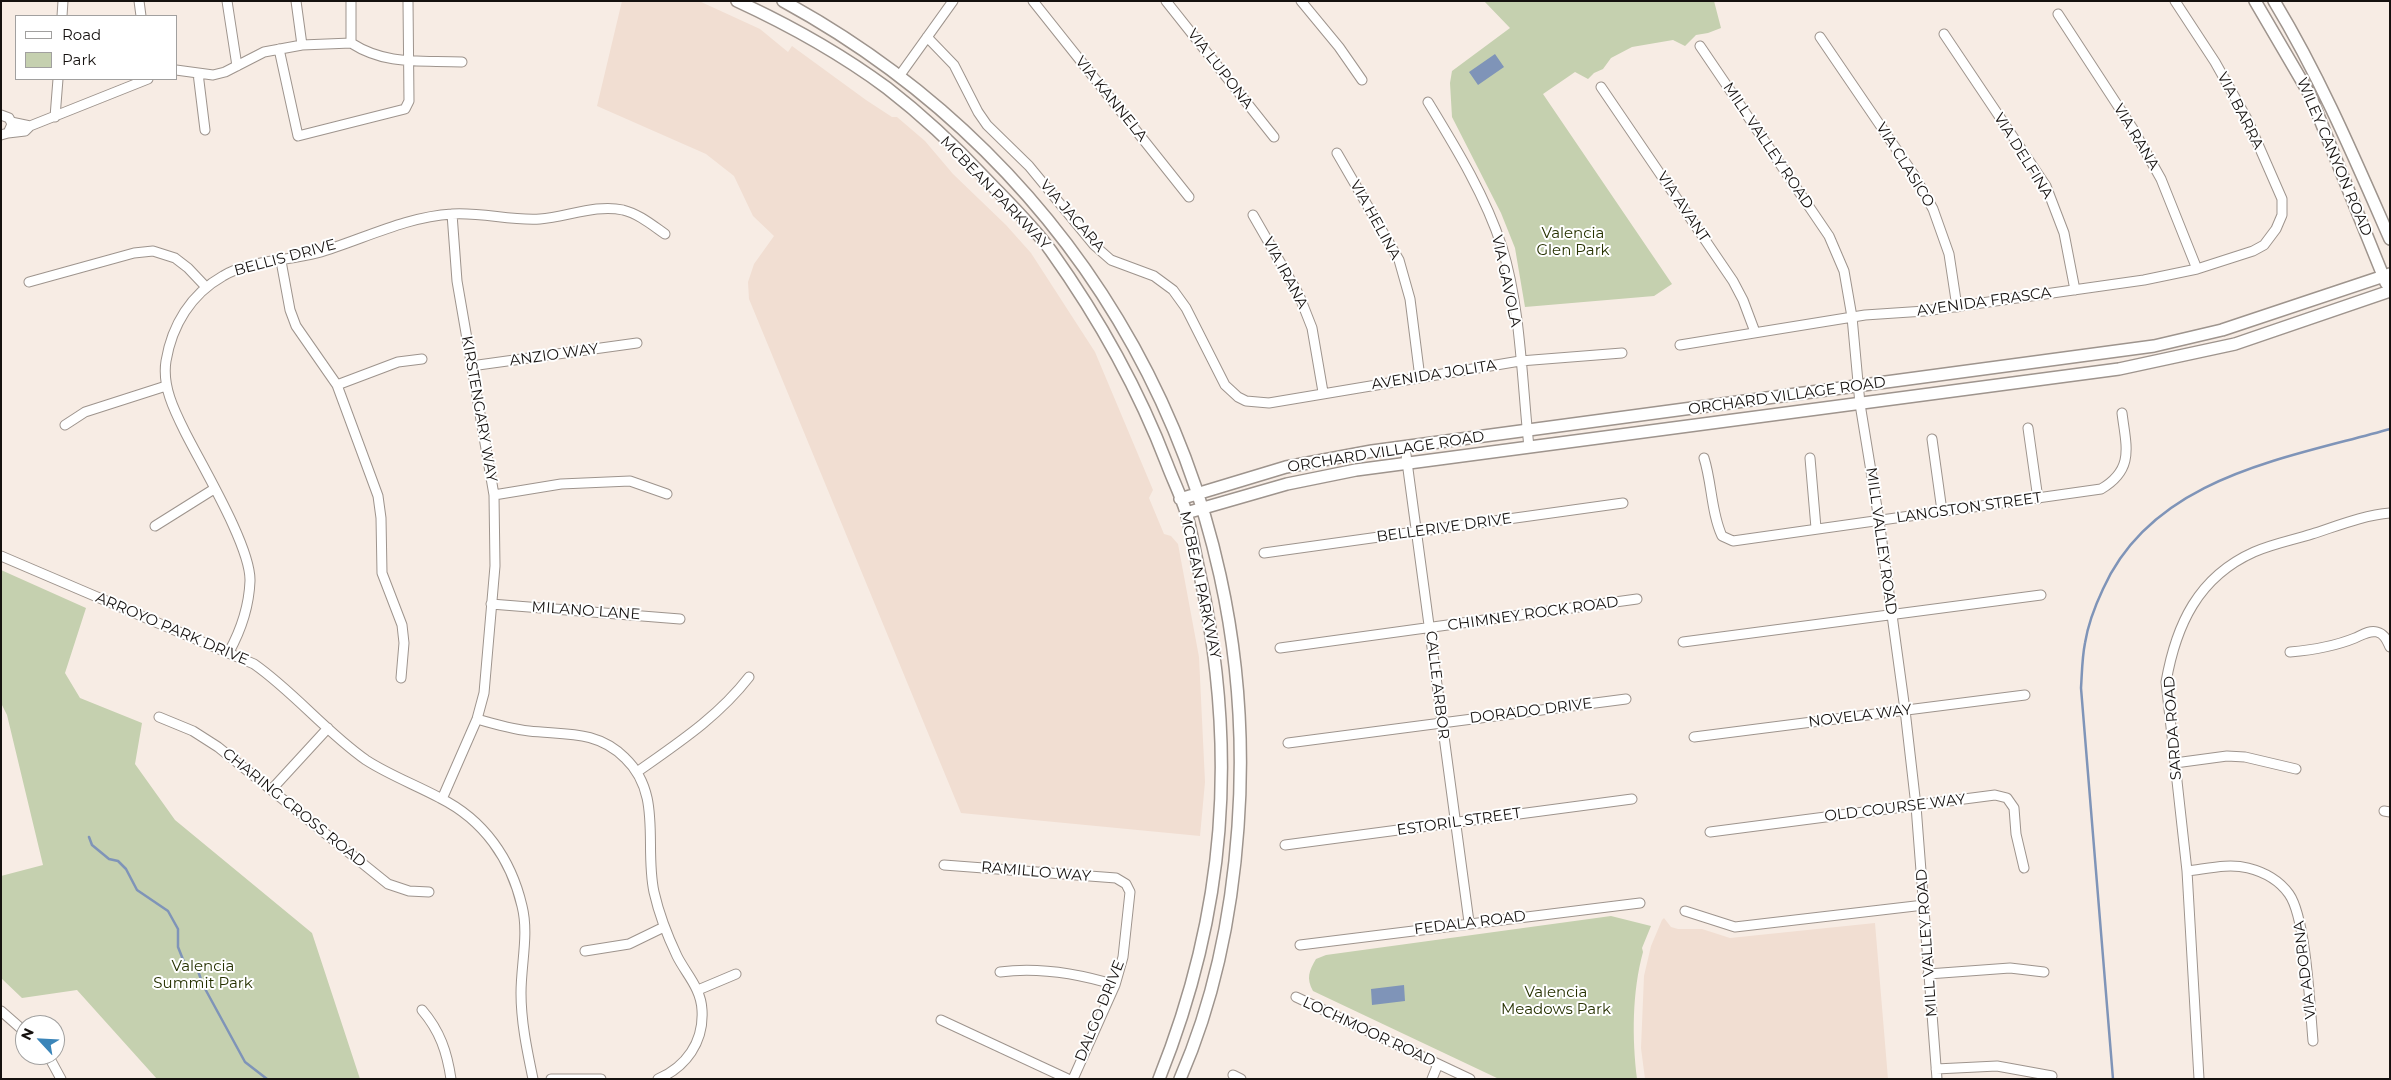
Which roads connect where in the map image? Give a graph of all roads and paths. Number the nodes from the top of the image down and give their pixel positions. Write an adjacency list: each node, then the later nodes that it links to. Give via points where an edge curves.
1 (63, 1): 17 (street)
2 (139, 1): 18 (street)
3 (227, 1): 28 (street)
4 (296, 1): 23 (street)
5 (351, 1): 22 (street)
6 (408, 1): 26 (street)
7 (737, 1): 88 (main road, MCBEAN PARKWAY, via 823,46 890,90 964,157 1023,218 1050,249 1115,351 1141,400)
8 (783, 1): 31 (main road, MCBEAN PARKWAY, via 846,37)
9 (953, 1): 20 (street)
10 (1033, 1): 45 (street, VIA KANNELA)
11 (1166, 1): 43 (street, VIA LUPONA)
12 (1301, 1): 34 (street)
13 (2175, 1): 48 (street, VIA BARRA, via 2248,119 2282,199 2282,215)
14 (2254, 1): 53 (main road, WILEY CANYON ROAD, via 2310,95)
15 (2274, 1): 50 (main road, WILEY CANYON ROAD, via 2323,88)
16 (2058, 14): 52 (street, VIA RANA, via 2133,129 2161,179)
17 (62, 15)
18 (141, 15)
19 (1944, 34): 56 (street, VIA DELFINA, via 2046,186 2064,233)
20 (927, 37): 31 (street); 72 (street, VIA JACARA, via 954,65 988,125 1029,166 1094,245 1111,260 1154,276 1173,290 1226,384)
21 (1820, 37): 58 (street, VIA CLASICO, via 1914,175 1933,209 1949,254)
22 (350, 43): 23 (street); 26 (street, via 384,59)
23 (302, 45): 25 (street)
24 (1700, 46): 59 (street, MILL VALLEY ROAD, via 1829,236 1844,271)
25 (279, 49): 26 (street, via 298,136 405,109 409,101); 28 (street, via 264,52)
26 (408, 60): 27 (street)
27 (462, 62)
28 (237, 66): 30 (street, via 213,75)
29 (178, 70): 30 (street)
30 (198, 73): 41 (street)
31 (900, 74): 85 (main road, MCBEAN PARKWAY, via 1020,185 1063,237 1118,316 1154,383)
32 (58, 80): 38 (street)
33 (146, 80): 38 (street)
34 (1362, 80)
35 (1601, 87): 60 (street, VIA AVANT, via 1733,281)
36 (1428, 102): 65 (street, VIA GAVOLA, via 1487,205 1503,249 1514,304)
37 (1, 115): 39 (street)
38 (55, 117): 40 (street)
39 (11, 122): 40 (street); 42 (street)
40 (30, 126): 42 (street, via 25,131)
41 (205, 130)
42 (5, 134)
43 (1274, 137)
44 (1336, 153): 67 (street, VIA HELINA, via 1399,260 1410,299)
45 (1189, 198)
46 (452, 214): 49 (street, BELLIS DRIVE, via 541,219 607,208 624,210); 51 (street, BELLIS DRIVE, via 409,221); 66 (street, KIRSTENGARY WAY, via 457,281)
47 (1253, 215): 71 (street, VIA IRANA, via 1300,295 1312,328)
48 (2276, 228): 52 (street, AVENIDA FRASCA, via 2264,245 2253,251)
49 (666, 234)
50 (2390, 239)
51 (281, 261): 55 (street, BELLIS DRIVE, via 244,267); 68 (street, via 296,326)
52 (2198, 269): 56 (street, AVENIDA FRASCA)
53 (2387, 275): 57 (main road, WILEY CANYON ROAD); 69 (main road, ORCHARD VILLAGE ROAD, via 2222,330 2154,346)
54 (29, 282): 55 (street, via 152,251 175,258)
55 (206, 287): 70 (street, BELLIS DRIVE, via 179,320 166,363)
56 (2075, 290): 58 (street, AVENIDA FRASCA)
57 (2390, 291): 73 (main road, ORCHARD VILLAGE ROAD, via 2235,344 2175,358 2119,369)
58 (1957, 307): 59 (street, AVENIDA FRASCA)
59 (1852, 317): 60 (street, AVENIDA FRASCA); 69 (street, MILL VALLEY ROAD)
60 (1755, 332): 62 (street, AVENIDA FRASCA)
61 (637, 343): 66 (street, ANZIO WAY)
62 (1680, 345)
63 (1622, 353): 65 (street, AVENIDA JOLITA)
64 (422, 358): 68 (street, via 398,362)
65 (1520, 361): 67 (street, AVENIDA JOLITA); 77 (street, VIA GAVOLA)
66 (472, 366): 87 (street, KIRSTENGARY WAY)
67 (1420, 378): 71 (street, AVENIDA JOLITA)
68 (337, 385): 112 (street, via 378,496 382,573 402,624)
69 (1858, 385): 73 (street, MILL VALLEY ROAD); 77 (main road, ORCHARD VILLAGE ROAD)
70 (166, 386): 75 (street, via 85,412); 84 (street, BELLIS DRIVE, via 174,412)
71 (1323, 392): 72 (street, AVENIDA JOLITA, via 1269,403)
72 (1246, 401)
73 (1860, 404): 80 (main road, ORCHARD VILLAGE ROAD); 95 (street, MILL VALLEY ROAD)
74 (2122, 413): 89 (street, LANGSTON STREET, via 2127,453 2118,477 2101,490)
75 (65, 426)
76 (2028, 428): 89 (street)
77 (1527, 431): 79 (main road, ORCHARD VILLAGE ROAD); 80 (street, VIA GAVOLA)
78 (1932, 439): 92 (street)
79 (1405, 447): 83 (street, CALLE ARBOR); 85 (main road, ORCHARD VILLAGE ROAD, via 1286,467)
80 (1529, 447): 83 (main road, ORCHARD VILLAGE ROAD)
81 (1704, 458): 97 (street, LANGSTON STREET, via 1717,526 1722,536 1733,541)
82 (1810, 458): 97 (street)
83 (1407, 464): 91 (main road, ORCHARD VILLAGE ROAD, via 1313,478); 98 (street, CALLE ARBOR)
84 (214, 489): 96 (street); 110 (street, BELLIS DRIVE, via 245,551 250,579 245,616)
85 (1198, 493): 88 (main road, ORCHARD VILLAGE ROAD); 91 (main road, MCBEAN PARKWAY)
86 (667, 494): 87 (street, via 630,481 561,484)
87 (494, 495): 103 (street, KIRSTENGARY WAY)
88 (1180, 499): 94 (main road, MCBEAN PARKWAY)
89 (2038, 499): 92 (street, LANGSTON STREET)
90 (1623, 503): 98 (street, BELLERIVE DRIVE)
91 (1203, 508): 94 (main road, ORCHARD VILLAGE ROAD); 128 (main road, MCBEAN PARKWAY, via 1228,615 1236,670 1241,726)
92 (1942, 511): 95 (street, LANGSTON STREET)
93 (2390, 512): 123 (street, SARDA ROAD, via 2256,551 2234,562 2194,601 2180,628 2166,682)
94 (1186, 513): 124 (main road, MCBEAN PARKWAY, via 1207,606 1217,670)
95 (1879, 520): 97 (street, LANGSTON STREET); 104 (street, MILL VALLEY ROAD)
96 (155, 526)
97 (1816, 528)
98 (1417, 532): 99 (street, BELLERIVE DRIVE); 106 (street, CALLE ARBOR)
99 (1264, 553)
100 (1, 556): 110 (street, ARROYO PARK DRIVE)
101 (2041, 595): 104 (street)
102 (1636, 600): 106 (street, CHIMNEY ROCK ROAD)
103 (491, 604): 105 (street, MILANO LANE); 118 (street, KIRSTENGARY WAY, via 484,693)
104 (1891, 615): 107 (street); 116 (street, MILL VALLEY ROAD)
105 (680, 619)
106 (1430, 628): 109 (street, CHIMNEY ROCK ROAD); 119 (street, CALLE ARBOR)
107 (1684, 642)
108 (2390, 647): 111 (street, via 2384,636 2368,632 2341,644)
109 (1280, 648)
110 (229, 652): 120 (street, ARROYO PARK DRIVE, via 254,664 277,681)
111 (2290, 652)
112 (401, 678)
113 (750, 678): 126 (street, via 731,701 698,729)
114 (2025, 694): 116 (street, NOVELA WAY)
115 (1626, 699): 119 (street, DORADO DRIVE)
116 (1905, 710): 121 (street, NOVELA WAY); 131 (street, MILL VALLEY ROAD)
117 (159, 717): 127 (street, CHARING CROSS ROAD, via 193,731)
118 (477, 719): 126 (street, via 523,730 584,735 600,740 626,759); 129 (street, KIRSTENGARY WAY)
119 (1442, 722): 122 (street, DORADO DRIVE); 132 (street, CALLE ARBOR)
120 (328, 728): 127 (street); 129 (street, ARROYO PARK DRIVE, via 367,760)
121 (1694, 737)
122 (1288, 743)
123 (2175, 763): 125 (street, via 2227,756); 137 (street, SARDA ROAD)
124 (1223, 766): 128 (main road, via 1235,777); 171 (main road, MCBEAN PARKWAY, via 1217,854 1202,946 1183,1016)
125 (2296, 769)
126 (637, 772): 144 (street, via 649,802 654,890)
127 (272, 789): 139 (street, CHARING CROSS ROAD, via 388,884 409,891)
128 (1241, 792): 172 (main road, MCBEAN PARKWAY, via 1230,900 1219,957)
129 (442, 799): 165 (street, ARROYO PARK DRIVE, via 485,830 501,851 516,881 523,908 524,930 522,1024)
130 (1632, 799): 132 (street, ESTORIL STREET)
131 (1916, 806): 133 (street, OLD COURSE WAY); 136 (street, OLD COURSE WAY, via 1995,795 2007,798 2014,808); 141 (street, MILL VALLEY ROAD)
132 (1456, 823): 134 (street, ESTORIL STREET); 143 (street, CALLE ARBOR)
133 (1710, 832)
134 (1285, 845)
135 (944, 865): 138 (street, RAMILLO WAY, via 1116,878)
136 (2024, 868)
137 (2186, 871): 158 (street, VIA ADORNA, via 2231,866 2247,868 2264,873 2290,894 2300,915); 175 (street, SARDA ROAD)
138 (1126, 884): 151 (street, DALGO DRIVE, via 1130,892 1123,958)
139 (429, 892)
140 (1640, 903): 143 (street, FEDALA ROAD)
141 (1924, 905): 142 (street, via 1735,927); 150 (street, MILL VALLEY ROAD)
142 (1685, 910)
143 (1469, 922): 145 (street, FEDALA ROAD)
144 (664, 927): 146 (street, via 629,944); 152 (street)
145 (1300, 945)
146 (585, 951)
147 (1000, 972): 151 (street, via 1023,969 1064,972)
148 (2044, 972): 150 (street, via 2010,968)
149 (736, 974): 152 (street)
150 (1928, 974): 161 (street, MILL VALLEY ROAD)
151 (1114, 985): 170 (street, DALGO DRIVE)
152 (698, 990): 168 (street, via 701,1029 691,1054 675,1072)
153 (1296, 997): 159 (street, LOCHMOOR ROAD)
154 (422, 1010): 164 (street, via 435,1025 446,1051)
155 (1, 1011): 157 (street)
156 (941, 1020): 169 (street)
157 (15, 1023)
158 (2313, 1040)
159 (1438, 1064): 173 (street); 174 (street, LOCHMOOR ROAD)
160 (53, 1065): 163 (street)
161 (1936, 1074): 162 (street, via 1997,1066)
162 (2052, 1076)
163 (61, 1079)
164 (451, 1079)
165 (533, 1079)
166 (551, 1079): 167 (street)
167 (601, 1079)
168 (658, 1079)
169 (1068, 1079)
170 (1073, 1079)
171 (1158, 1079)
172 (1180, 1079)
173 (1432, 1079)
174 (1470, 1079)
175 (2199, 1079)

